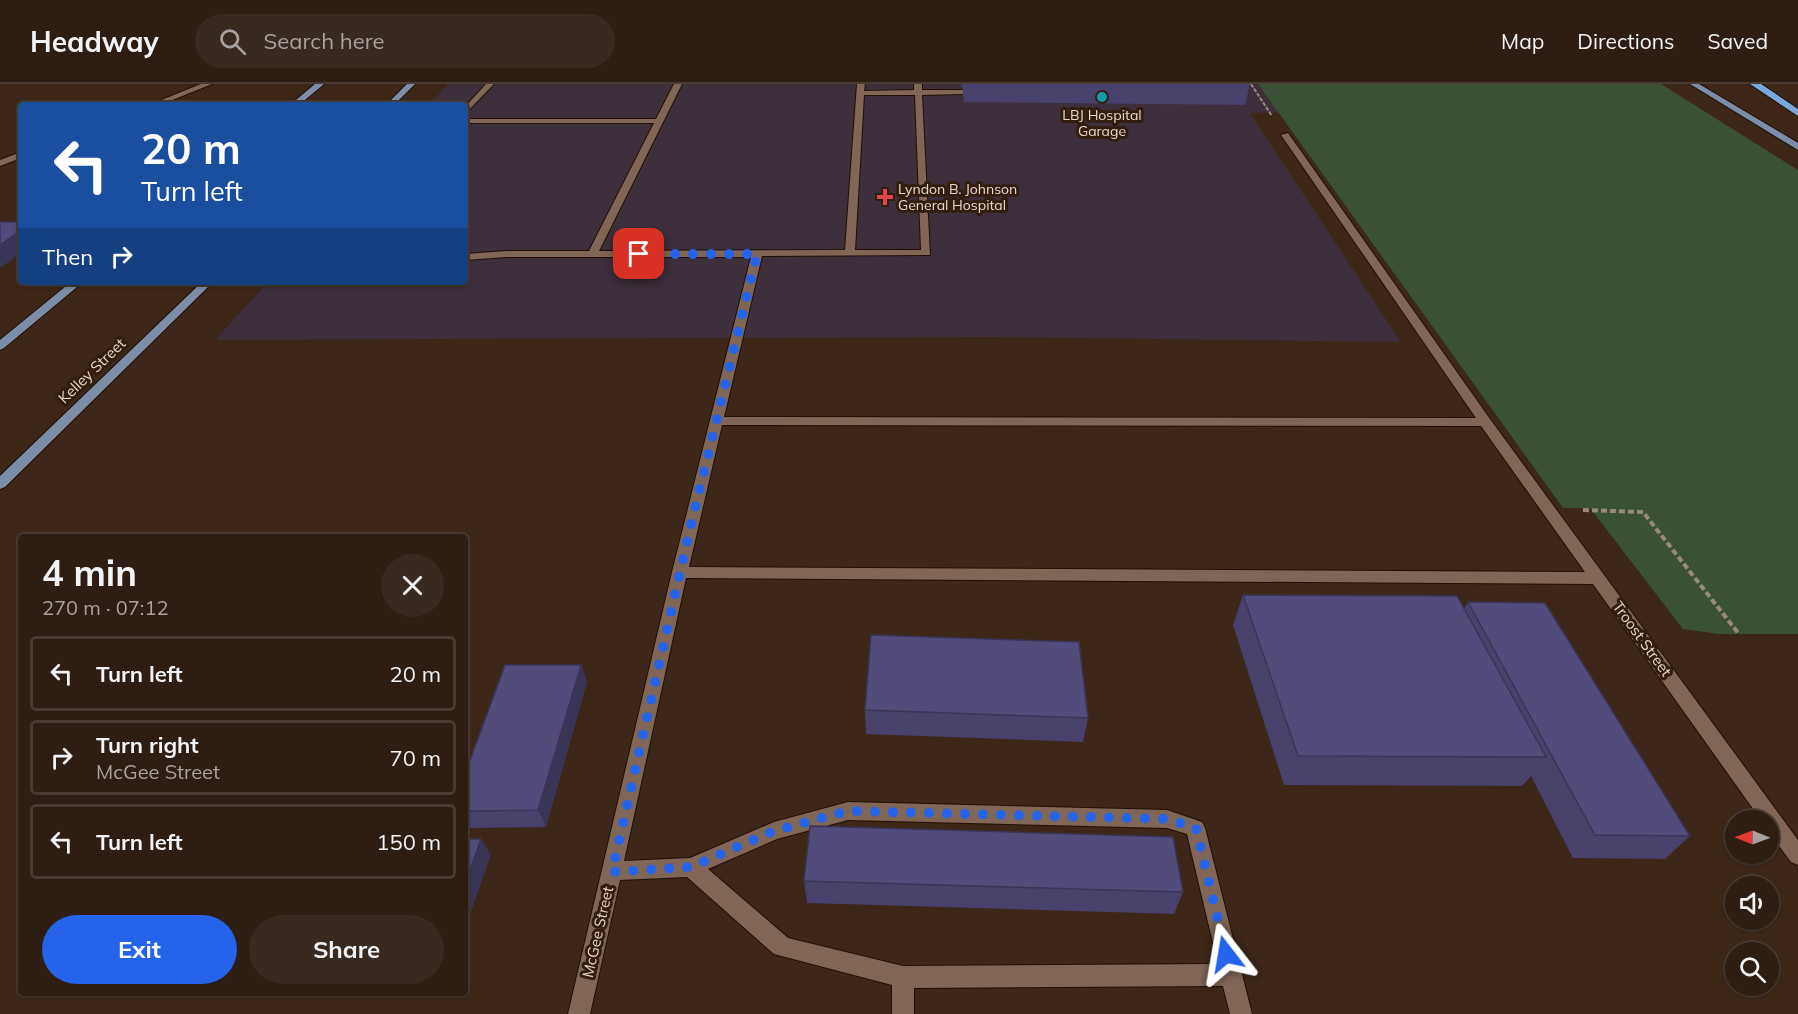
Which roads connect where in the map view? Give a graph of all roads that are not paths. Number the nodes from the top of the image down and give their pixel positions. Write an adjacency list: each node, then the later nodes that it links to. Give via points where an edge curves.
1 (208, 84): 11 (street)
2 (320, 84): 12 (main road)
3 (411, 84): 13 (main road)
4 (490, 84): 14 (street)
5 (678, 84): 17 (street)
6 (1694, 84): 19 (main road)
7 (1755, 84): 15 (highway)
8 (918, 88): 9 (street); 10 (street); 24 (street, via 926,253)
9 (861, 89): 24 (street)
10 (963, 92)
11 (161, 102)
12 (298, 102)
13 (393, 102)
14 (468, 109)
15 (1798, 113)
16 (468, 121): 17 (street)
17 (659, 121): 22 (street)
18 (1285, 135): 30 (street, Troost Street)
19 (1798, 147)
20 (18, 156): 21 (street)
21 (0, 163)
22 (592, 254): 23 (street); 25 (street)
23 (757, 254): 24 (street); 29 (street, McGee Street)
24 (849, 254)
25 (468, 257)
26 (74, 285): 28 (main road)
27 (205, 285): 31 (main road, Kelley Street)
28 (2, 343)
29 (716, 421): 30 (street); 32 (street, McGee Street)
30 (1485, 422): 33 (street, Troost Street)
31 (0, 484)
32 (680, 572): 33 (street); 36 (street, McGee Street)
33 (1598, 578): 34 (street, Troost Street)
34 (1798, 856)
35 (691, 867): 36 (street); 37 (street, via 774,831 848,811 1167,819 1196,828); 38 (street, via 782,947)
36 (612, 872): 39 (street, McGee Street)
37 (1231, 975): 38 (street); 41 (street)
38 (903, 977): 40 (street)
39 (579, 1014)
40 (903, 1014)
41 (1240, 1014)

